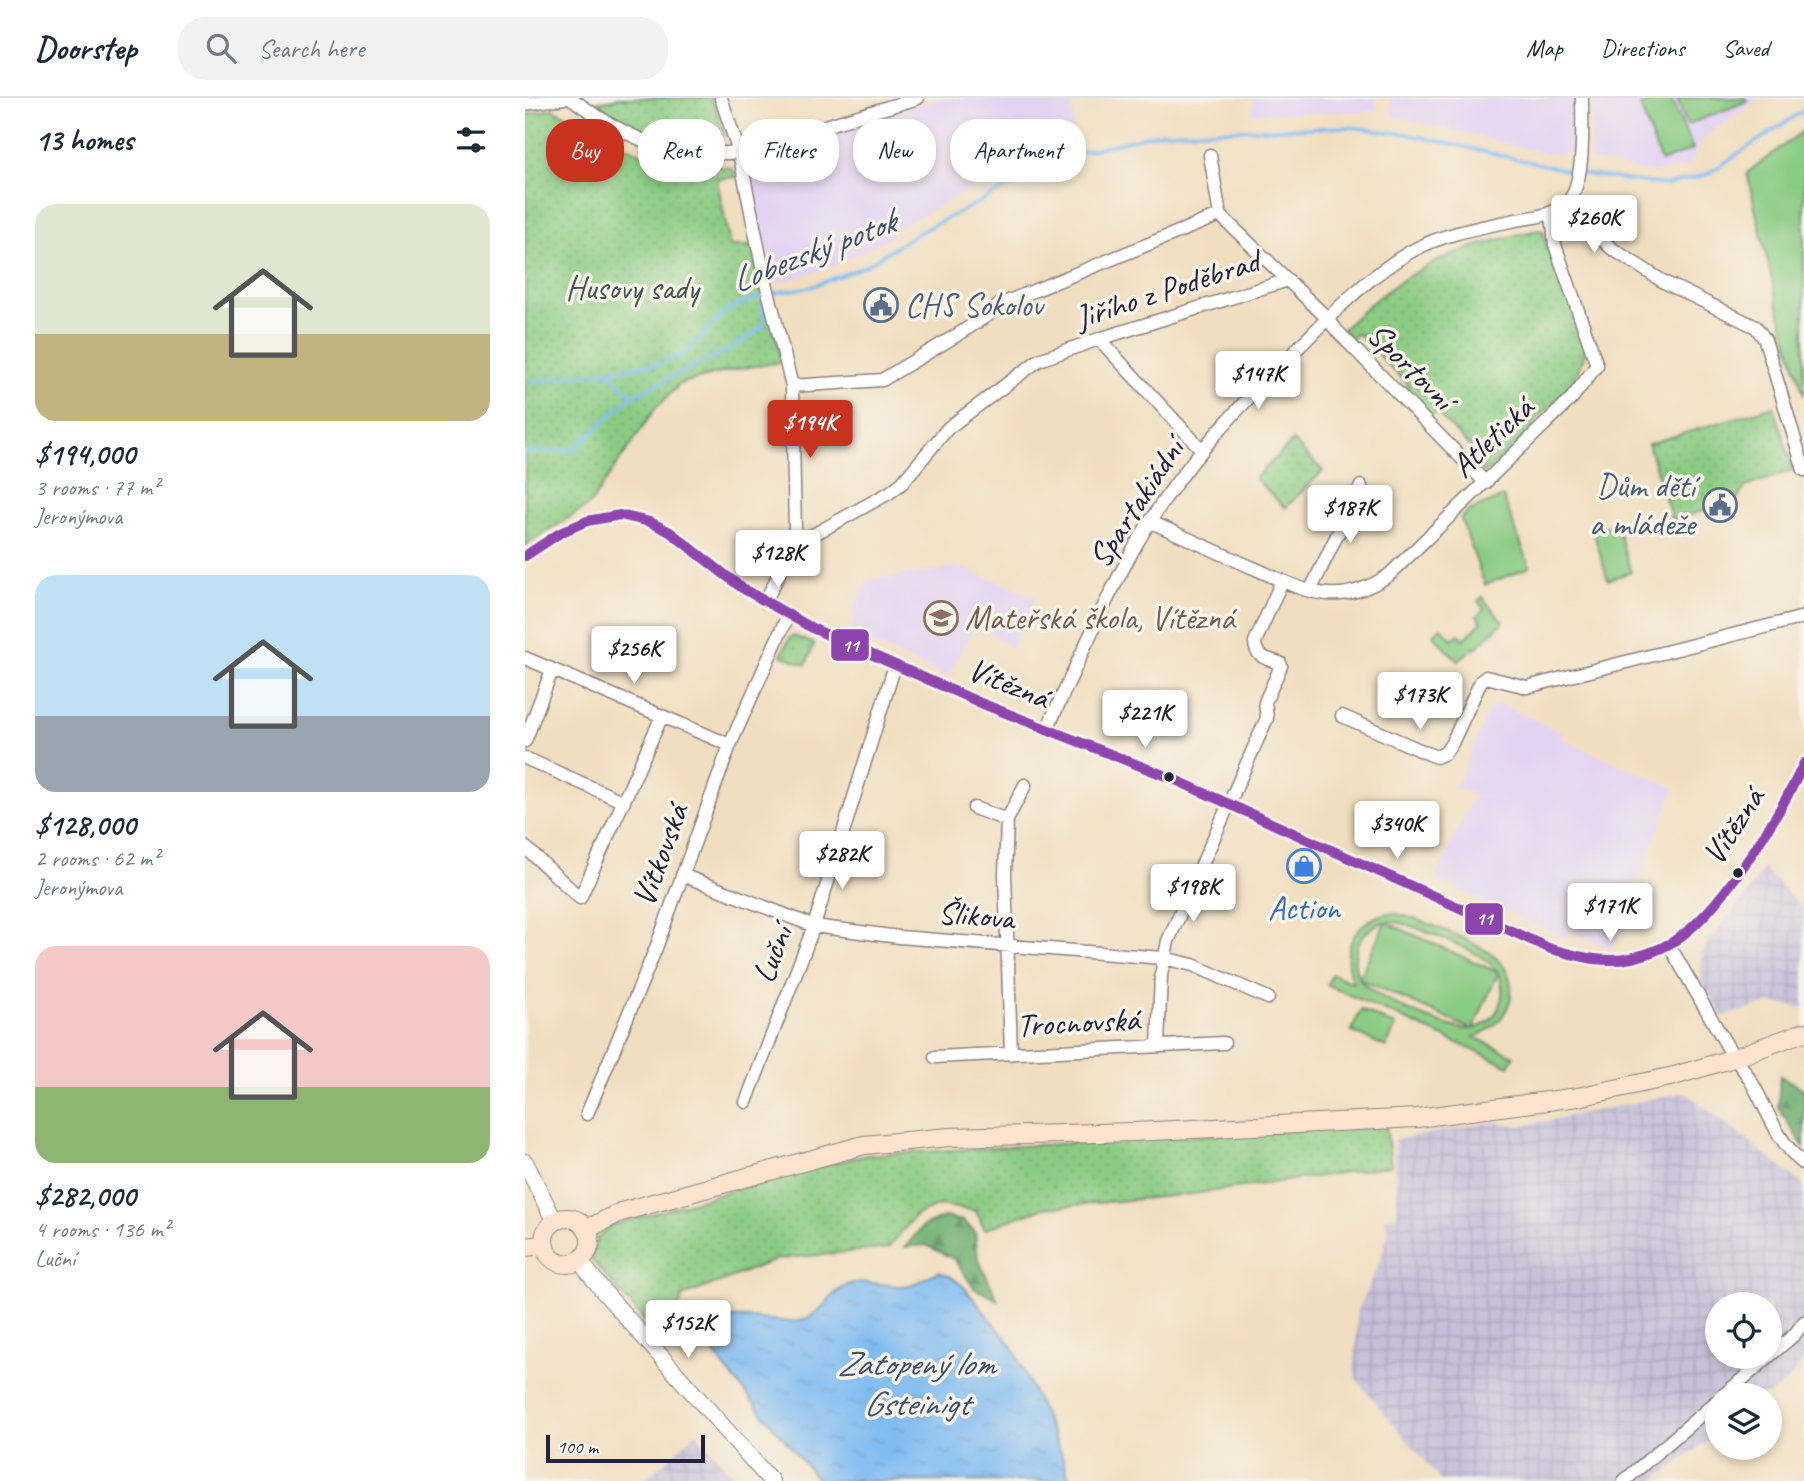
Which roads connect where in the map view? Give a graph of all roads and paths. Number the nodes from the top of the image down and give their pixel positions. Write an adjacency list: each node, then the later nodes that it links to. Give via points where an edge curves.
1 (564, 98): 6 (street)
2 (571, 98): 8 (street, via 643,142 683,152)
3 (721, 98): 8 (street)
4 (918, 98): 7 (street)
5 (1582, 98): 11 (street, via 1580,160 1574,195)
6 (525, 104)
7 (839, 122)
8 (739, 152)
9 (1210, 155): 13 (street)
10 (745, 182): 17 (street)
11 (1566, 205): 12 (street, Spartakiádní); 19 (street, via 1611,248 1664,282 1756,327 1765,340)
12 (1552, 214): 15 (street, Spartakiádní, via 1432,241 1380,272); 20 (street, Atletická, via 1555,245 1597,365 1572,398)
13 (1220, 215): 14 (street, Sportovní); 17 (street, via 999,304 882,380)
14 (1288, 280): 15 (street, Sportovní); 16 (street, Jiřího z Poděbrad)
15 (1328, 319): 18 (street, Spartakiádní); 20 (street, Sportovní)
16 (1099, 339): 18 (street); 23 (street, Jiřího z Poděbrad, via 1033,364 948,428 889,493)
17 (792, 386): 23 (street)
18 (1202, 450): 22 (street, Spartakiádní)
19 (1804, 470)
20 (1486, 483): 26 (street, Atletická, via 1380,581 1344,594)
21 (1361, 486): 26 (street)
22 (1151, 522): 25 (street, Atletická); 35 (street, Spartakiádní, via 1137,542)
23 (793, 546): 27 (street)
24 (525, 556): 27 (street, Vítězná, via 576,525 608,516 630,516 670,532)
25 (1282, 581): 26 (street, Atletická); 42 (street, via 1255,642 1261,657 1281,666 1265,702 1267,718)
26 (1310, 591)
27 (765, 602): 28 (street, Vítězná)
28 (788, 615): 31 (street, Vítězná); 37 (street, Vítkovská)
29 (1804, 617): 34 (street, via 1527,687 1486,677 1452,743 1436,757)
30 (525, 658): 32 (street)
31 (895, 665): 35 (street, Vítězná); 47 (street, Luční)
32 (552, 670): 33 (street); 36 (street)
33 (662, 716): 37 (street); 41 (street)
34 (1342, 716)
35 (1047, 729): 42 (street, Vítězná)
36 (525, 741)
37 (730, 745): 46 (street, Vítkovská)
38 (525, 758): 41 (street)
39 (1804, 763): 48 (street, Vítězná, via 1735,875 1699,921)
40 (1025, 785): 44 (street)
41 (624, 802): 45 (street, via 580,898)
42 (1227, 805): 48 (street, Vítězná, via 1551,949 1617,960); 50 (street)
43 (974, 808): 44 (street)
44 (1007, 820): 49 (street)
45 (525, 847)
46 (682, 875): 47 (street, Šlikova); 59 (street, Vítkovská)
47 (814, 926): 49 (street, Šlikova); 58 (street, Luční)
48 (1669, 945): 57 (street)
49 (1008, 946): 50 (street, Šlikova); 55 (street)
50 (1163, 958): 51 (street, Šlikova, via 1193,965); 54 (street)
51 (1268, 999)
52 (1804, 1032): 57 (main road)
53 (1224, 1043): 54 (street, Trocnovská)
54 (1158, 1045): 55 (street, Trocnovská)
55 (1011, 1054): 56 (street, Trocnovská)
56 (935, 1058)
57 (1734, 1058): 61 (street, via 1748,1073 1777,1134); 63 (main road, via 1579,1097 1417,1118 949,1137 864,1145 621,1212)
58 (746, 1102)
59 (587, 1114)
60 (525, 1162): 62 (street)
61 (1804, 1164)
62 (555, 1222): 63 (main road, via 572,1219); 64 (main road)
63 (586, 1229): 66 (main road, via 590,1246)
64 (545, 1245): 65 (main road); 66 (main road, via 561,1263)
65 (525, 1247)
66 (579, 1260): 70 (street)
67 (1804, 1322): 68 (street)
68 (1738, 1383)
69 (1705, 1411): 71 (street)
70 (772, 1481)
71 (1624, 1481)

